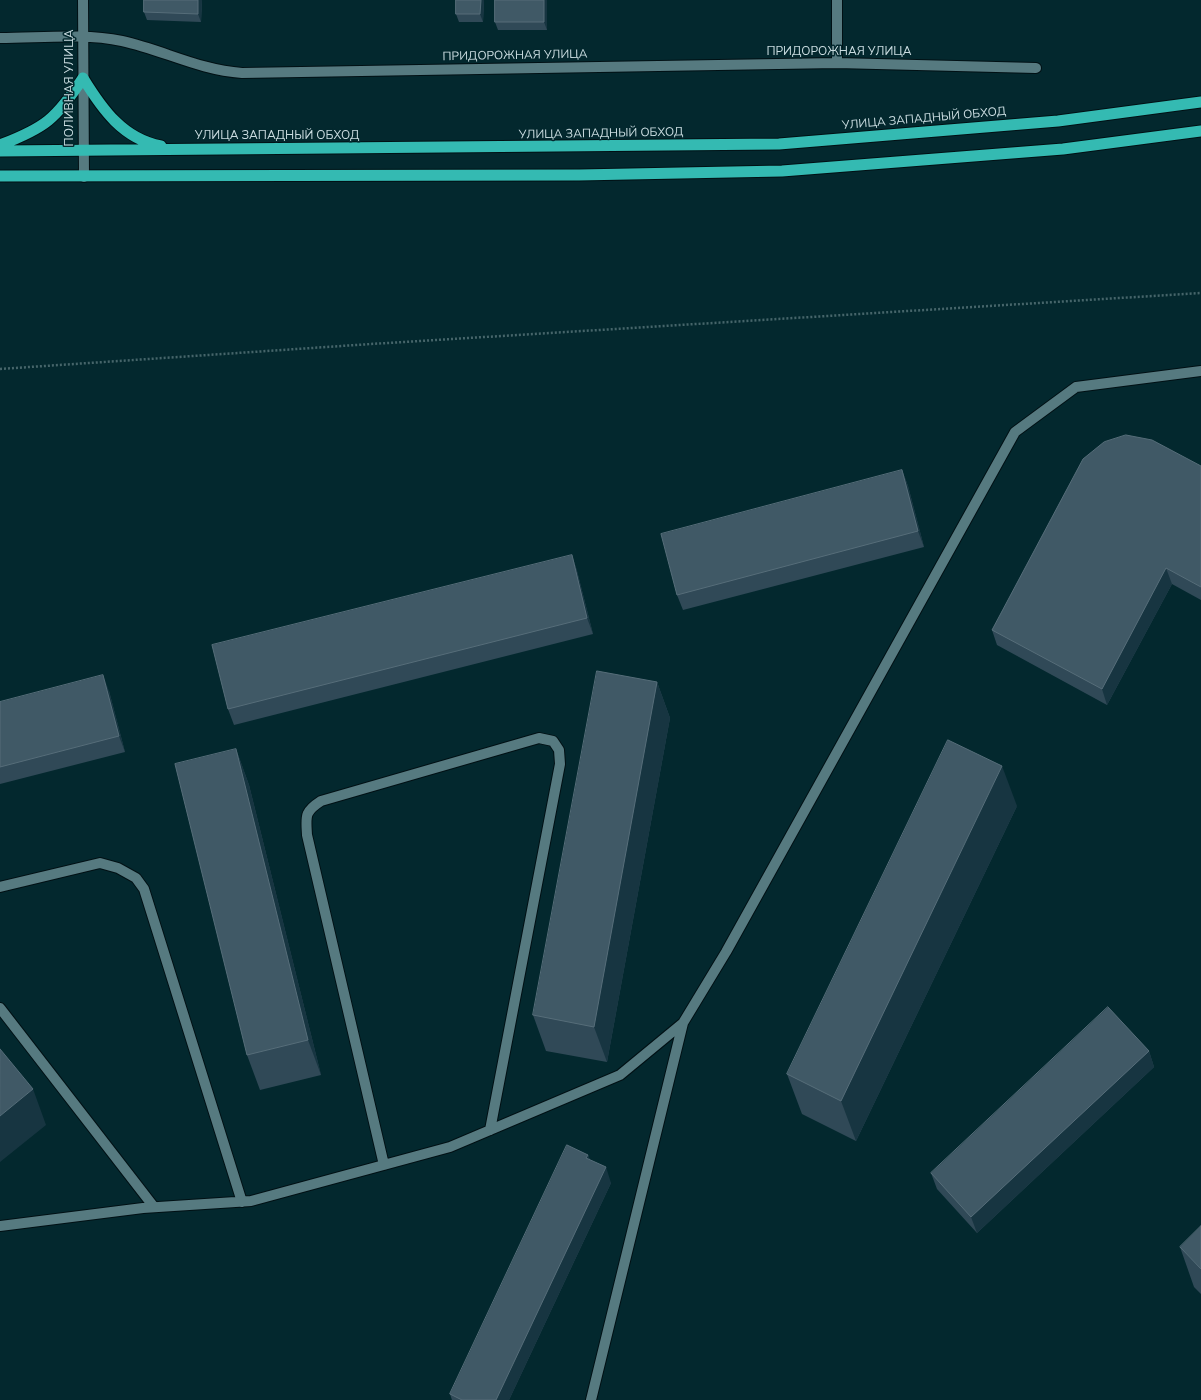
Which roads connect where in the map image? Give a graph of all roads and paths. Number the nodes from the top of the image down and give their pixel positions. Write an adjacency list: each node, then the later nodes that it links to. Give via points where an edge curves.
1 (83, 0): 3 (street, ПОЛИВНАЯ УЛИЦА)
2 (837, 0): 5 (street)
3 (82, 37): 4 (street, ПРИДОРОЖНАЯ УЛИЦА); 5 (street, ПРИДОРОЖНАЯ УЛИЦА, via 123,41 204,67 242,73); 7 (street, ПОЛИВНАЯ УЛИЦА)
4 (0, 38)
5 (837, 64): 6 (street, ПРИДОРОЖНАЯ УЛИЦА)
6 (1036, 68)
7 (82, 78): 10 (highway, via 58,113 42,126); 11 (highway, via 113,120 132,136 148,144); 13 (street, ПОЛИВНАЯ УЛИЦА)
8 (1201, 102): 11 (highway, УЛИЦА ЗАПАДНЫЙ ОБХОД, via 1058,121 779,144)
9 (1201, 131): 15 (highway, via 1063,149 782,171 579,175)
10 (0, 145)
11 (181, 150): 13 (highway, УЛИЦА ЗАПАДНЫЙ ОБХОД)
12 (0, 151): 13 (highway, УЛИЦА ЗАПАДНЫЙ ОБХОД)
13 (83, 151): 15 (street, ПОЛИВНАЯ УЛИЦА)
14 (0, 176): 15 (highway)
15 (84, 177)
16 (1201, 293): 17 (path)
17 (0, 369)
18 (1201, 371): 21 (street, via 1076,387 1015,432 726,952)
19 (0, 887): 24 (street, via 100,863 118,868 136,878 144,889)
20 (0, 1008): 25 (street)
21 (683, 1022): 22 (street, via 620,1075); 27 (street)
22 (490, 1130): 23 (street, via 450,1147); 23 (street, via 560,764 558,750 553,741 539,738 321,801 310,808 306,819 307,835)
23 (384, 1165): 24 (street)
24 (242, 1202): 25 (street)
25 (154, 1207): 26 (street)
26 (0, 1226)
27 (591, 1400)

